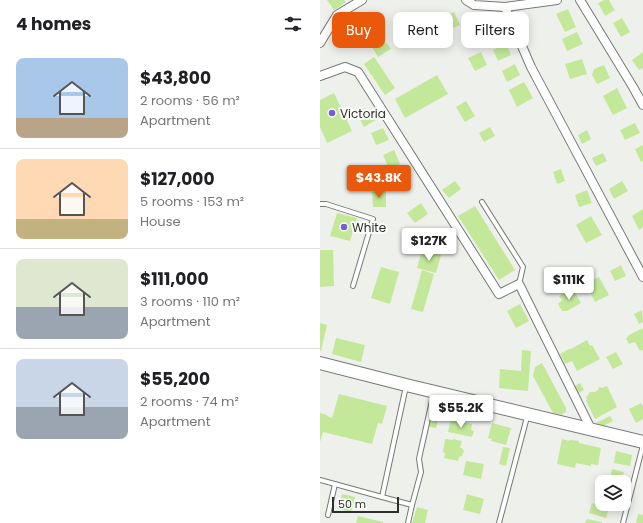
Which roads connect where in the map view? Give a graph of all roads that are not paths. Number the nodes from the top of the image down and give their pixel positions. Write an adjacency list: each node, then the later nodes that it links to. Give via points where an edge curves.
1 (362, 0): 6 (street, via 337,15)
2 (466, 0): 5 (street, via 474,6)
3 (557, 0): 5 (street)
4 (580, 0): 9 (street)
5 (505, 7): 12 (street, via 531,67)
6 (323, 32): 7 (street)
7 (320, 43)
8 (320, 76): 13 (street, via 345,68 358,72 499,294)
9 (643, 105)
10 (482, 202): 13 (lane, via 523,267)
11 (320, 204): 14 (lane, via 373,219)
12 (643, 277)
13 (519, 284): 19 (street)
14 (353, 286)
15 (320, 363): 16 (street)
16 (406, 385): 17 (street); 23 (lane)
17 (434, 392): 18 (street); 24 (lane, via 419,459 421,472)
18 (528, 414): 19 (street); 27 (lane)
19 (590, 429): 20 (street)
20 (643, 444): 28 (lane)
21 (320, 480): 22 (lane)
22 (335, 484): 23 (lane); 25 (lane)
23 (382, 497): 24 (lane)
24 (412, 504): 26 (lane)
25 (328, 515)
26 (408, 523)
27 (499, 523)
28 (623, 523)

